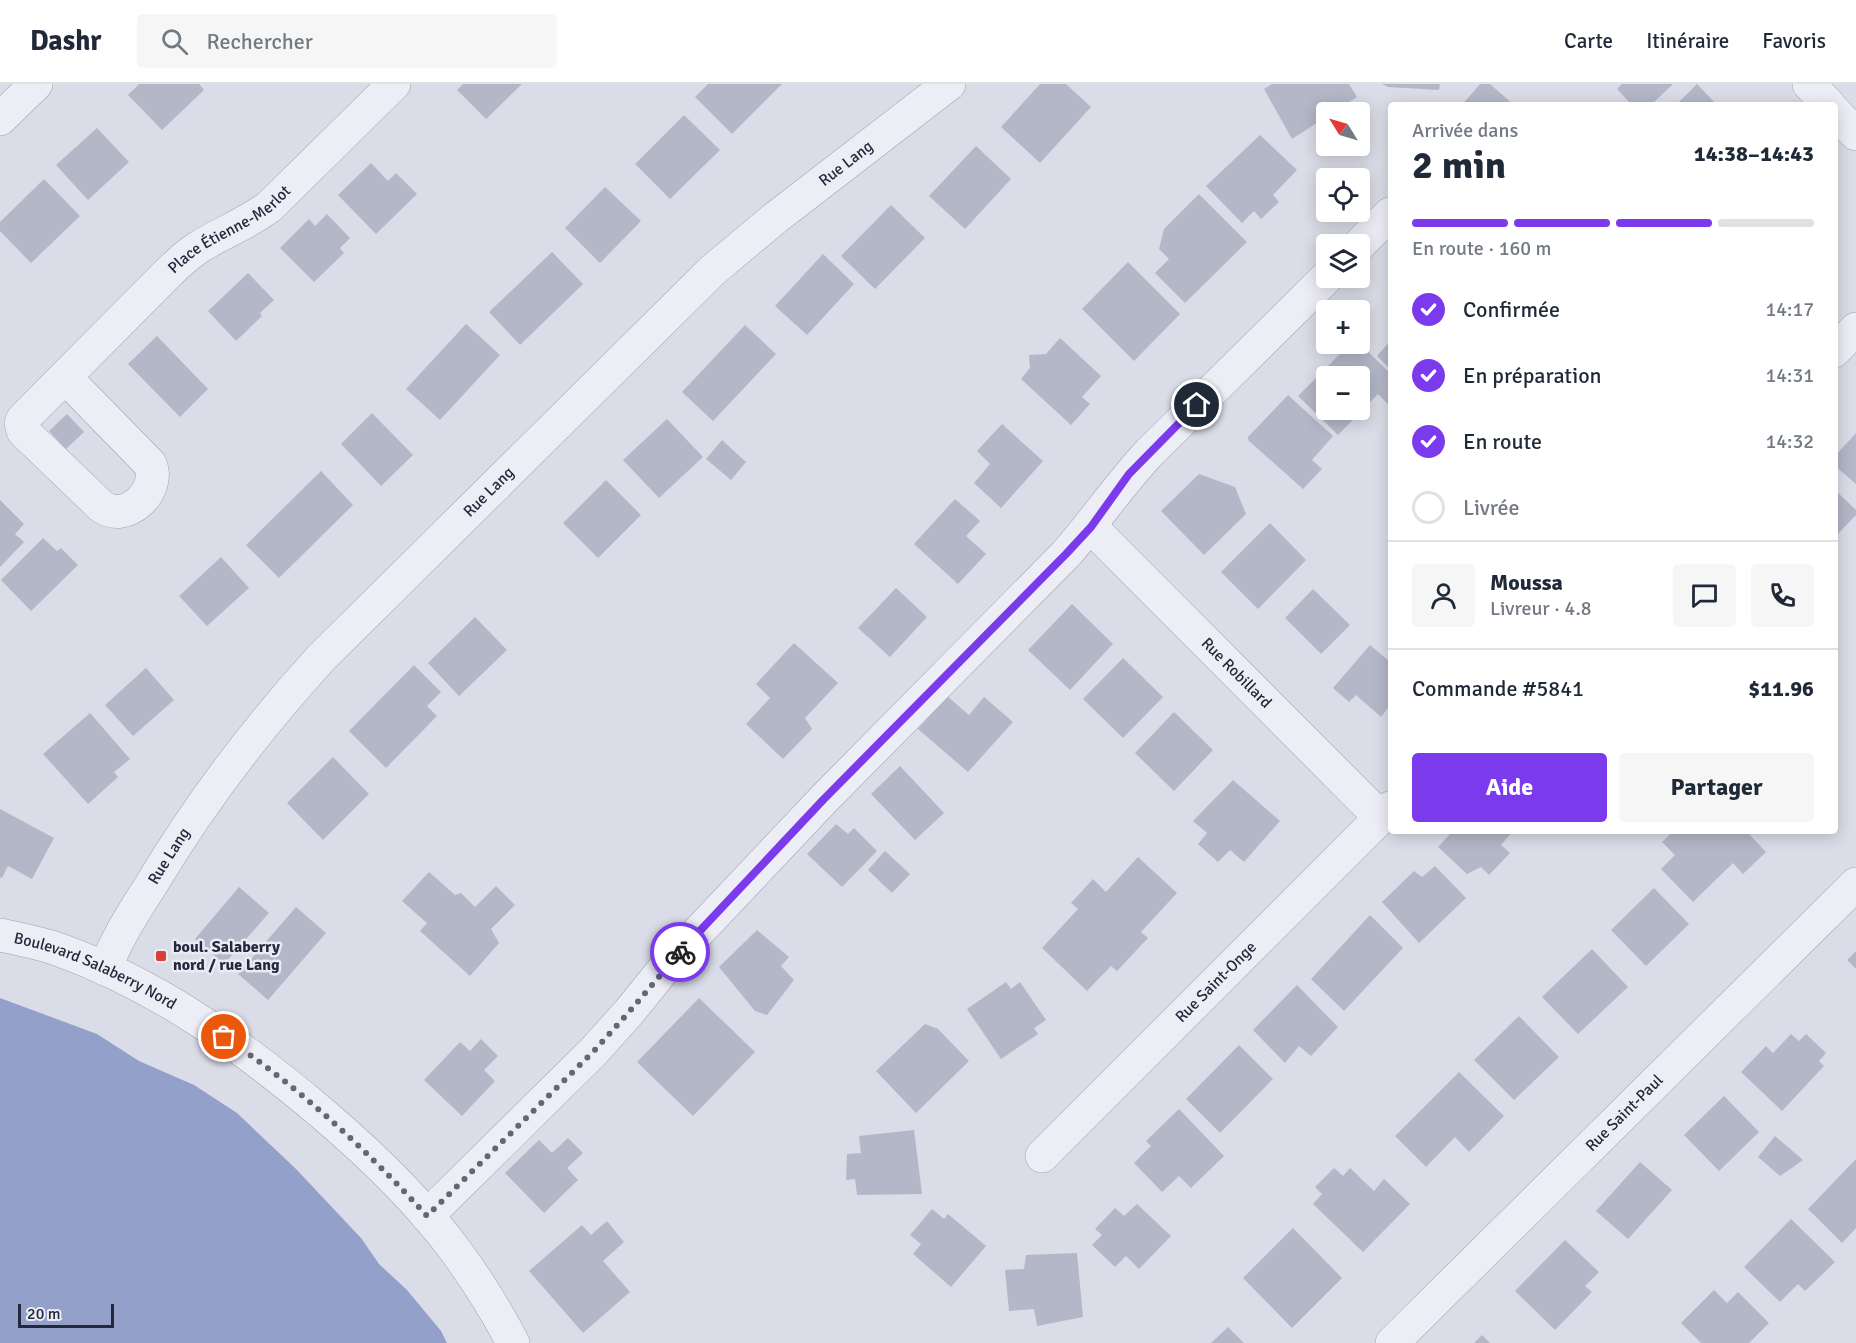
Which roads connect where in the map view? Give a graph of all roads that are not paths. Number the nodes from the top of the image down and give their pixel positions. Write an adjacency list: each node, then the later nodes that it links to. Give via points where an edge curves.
1 (36, 84): 7 (street)
2 (394, 84): 14 (street, Place Étienne-Merlot, via 269,207 183,259)
3 (949, 84): 19 (street, Rue Lang, via 713,270 321,658 255,734 200,809 121,935)
4 (1809, 84): 5 (street)
5 (1826, 102)
6 (1838, 115): 8 (street)
7 (0, 119)
8 (1856, 134)
9 (1388, 216): 10 (street)
10 (1370, 234)
11 (1316, 288): 15 (street, via 1142,460)
12 (1856, 329): 13 (street)
13 (1838, 347)
14 (65, 377)
15 (1091, 527): 16 (street, Rue Robillard); 21 (street, via 823,800 667,965 594,1051)
16 (1386, 813): 20 (street, Rue Saint-Onge)
17 (1856, 884): 23 (street, Rue Saint-Paul)
18 (0, 935): 19 (street, Boulevard Salaberry Nord, via 55,948)
19 (105, 969): 21 (street, Boulevard Salaberry Nord, via 188,1014 258,1061 359,1145)
20 (1042, 1156)
21 (427, 1216): 22 (street, Boulevard Salaberry Nord, via 475,1277)
22 (513, 1343)
23 (1392, 1343)

